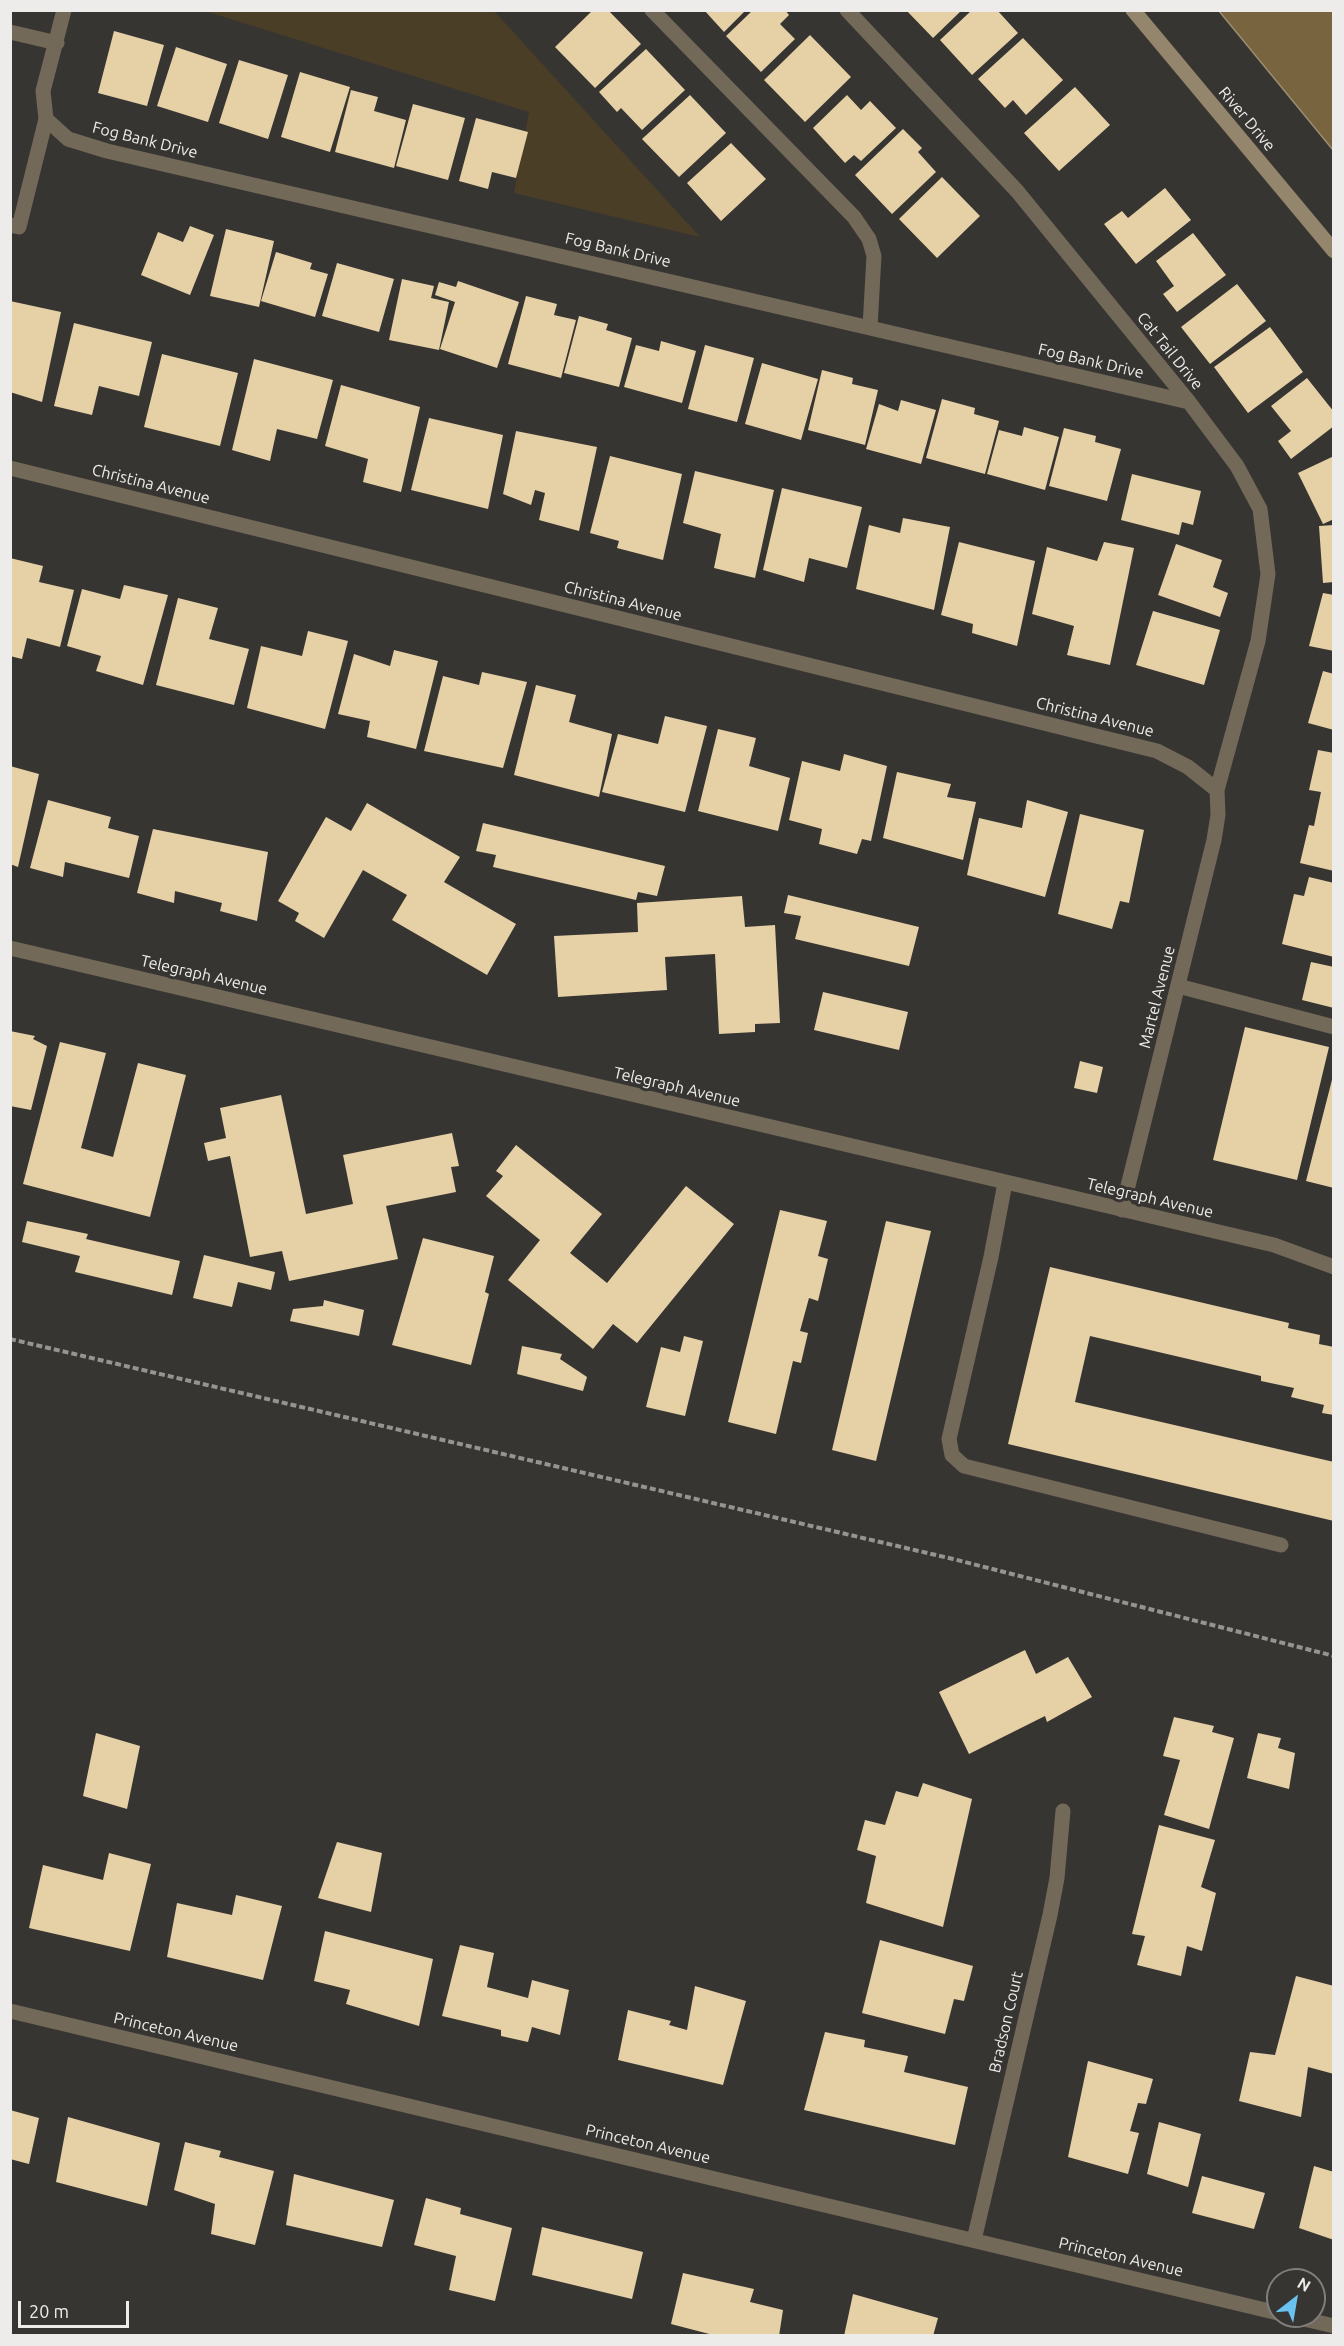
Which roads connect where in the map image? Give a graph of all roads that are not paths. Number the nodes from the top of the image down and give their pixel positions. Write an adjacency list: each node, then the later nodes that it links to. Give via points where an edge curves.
1 (64, 10): 6 (street)
2 (652, 10): 10 (street, via 854,217 869,239 874,256)
3 (847, 10): 11 (street, Cat Tail Drive, via 1017,191)
4 (1133, 10): 9 (street, River Drive)
5 (10, 32): 6 (street)
6 (57, 43): 7 (street, via 43,91)
7 (46, 119): 8 (street, via 19,227); 10 (street, Fog Bank Drive, via 68,139 106,151)
8 (10, 225)
9 (1334, 251)
10 (870, 327): 11 (street, Fog Bank Drive)
11 (1189, 402): 13 (street, Cat Tail Drive, via 1237,466 1260,509 1268,574 1257,641)
12 (10, 468): 13 (street, Christina Avenue, via 1157,751 1188,767)
13 (1217, 790): 15 (street, Martel Avenue, via 1214,840)
14 (10, 948): 17 (street, Telegraph Avenue)
15 (1178, 986): 16 (street); 18 (street, Martel Avenue)
16 (1334, 1027)
17 (1005, 1183): 18 (street, Telegraph Avenue); 20 (street, via 949,1439 952,1455 964,1466)
18 (1122, 1210): 19 (street, Telegraph Avenue, via 1274,1245)
19 (1334, 1267)
20 (1281, 1545)
21 (1063, 1811): 23 (street, Bradson Court, via 1050,1915)
22 (10, 2011): 23 (street, Princeton Avenue)
23 (974, 2240): 24 (street, Princeton Avenue)
24 (1266, 2310)

